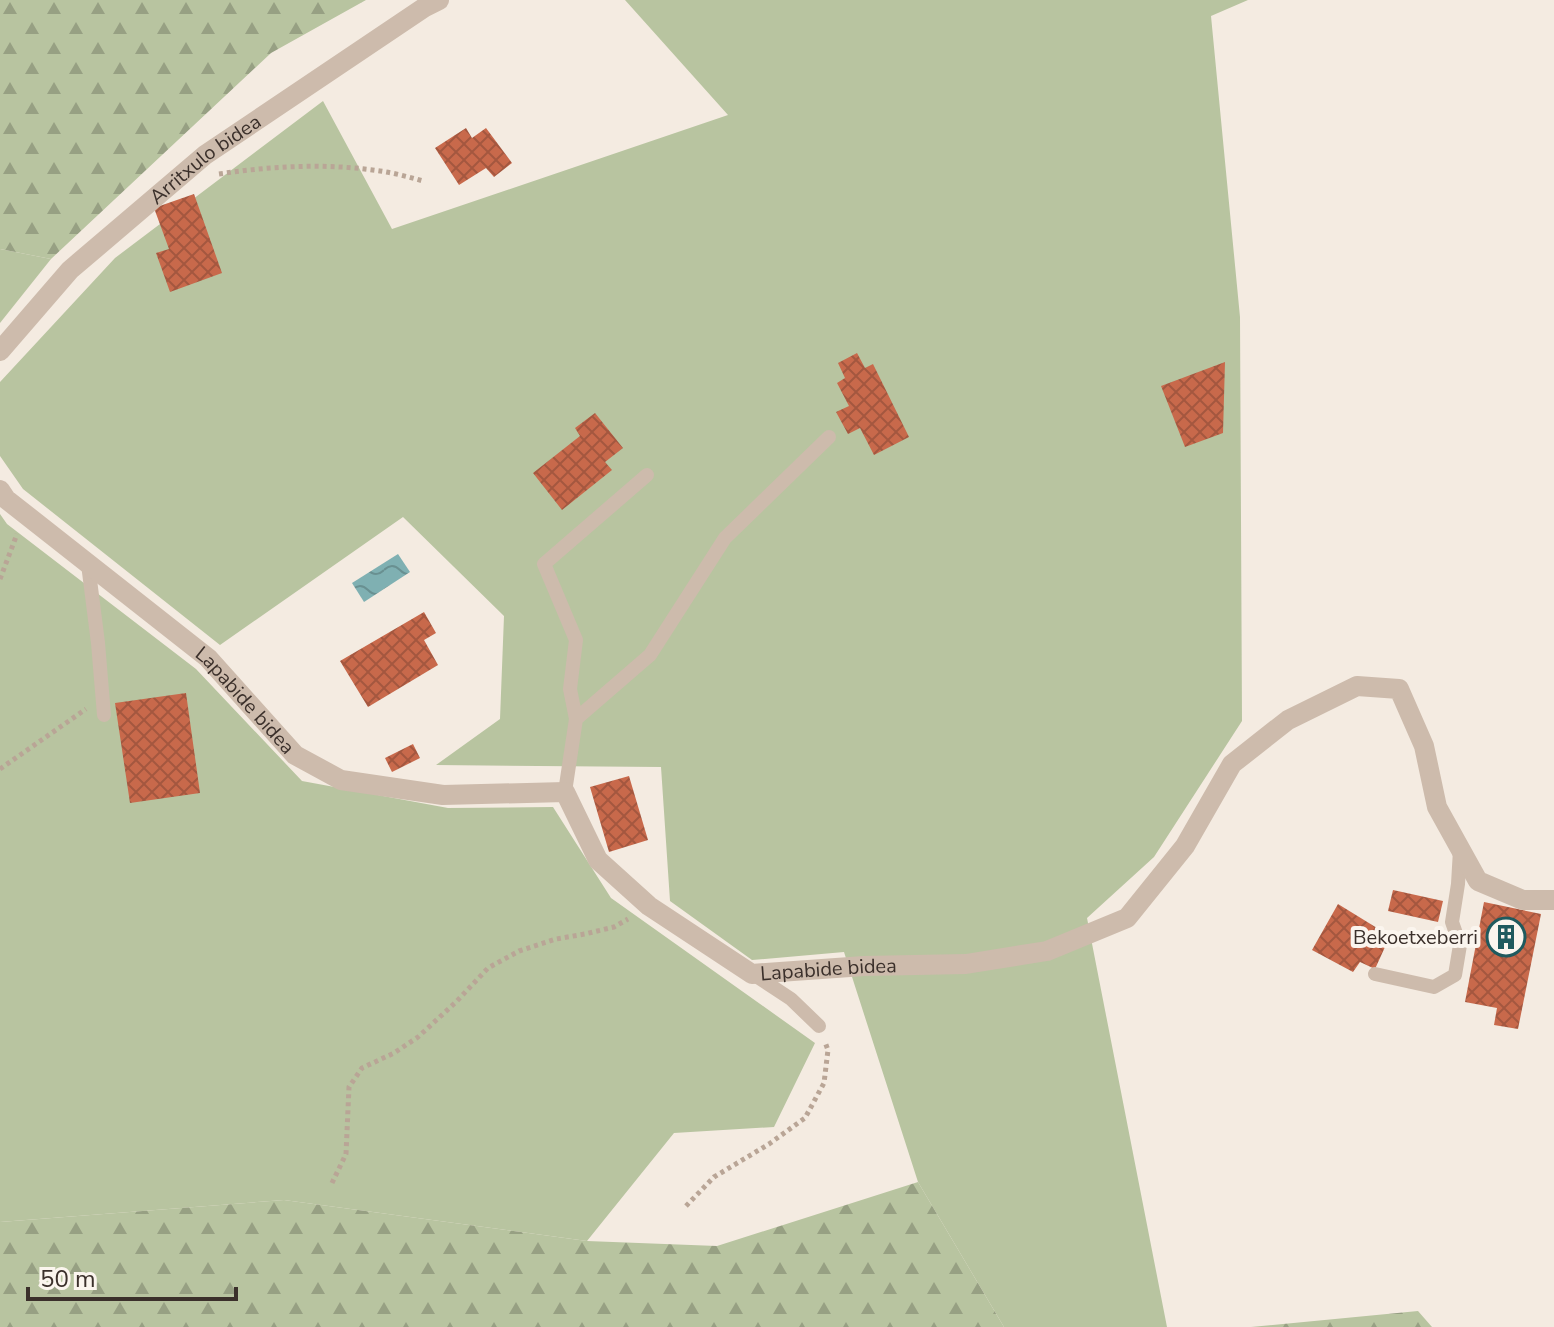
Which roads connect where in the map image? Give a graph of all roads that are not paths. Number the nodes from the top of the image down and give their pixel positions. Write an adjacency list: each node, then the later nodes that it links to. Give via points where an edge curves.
1 (439, 0): 2 (street, Arritxulo bidea, via 205,155 70,270)
2 (0, 351)
3 (829, 437): 8 (lane, via 725,538 650,655)
4 (647, 475): 8 (lane, via 544,564 576,640 570,689)
5 (2, 498): 6 (street, Lapabide bidea)
6 (88, 564): 7 (lane); 9 (street, Lapabide bidea, via 208,658 295,755 341,780 443,795)
7 (104, 715)
8 (576, 719): 9 (lane)
9 (565, 792): 12 (street, Lapabide bidea, via 598,860 649,906)
10 (1460, 850): 11 (street, Lapabide bidea, via 1478,881 1523,900); 12 (street, Lapabide bidea, via 1437,807 1424,746 1399,689 1357,686 1288,720 1232,764 1185,846 1127,918 1047,951 966,964); 13 (lane, via 1452,922 1460,945 1455,975 1434,987)
11 (1554, 900)
12 (752, 974): 14 (lane, via 791,999)
13 (1375, 974)
14 (819, 1026)

